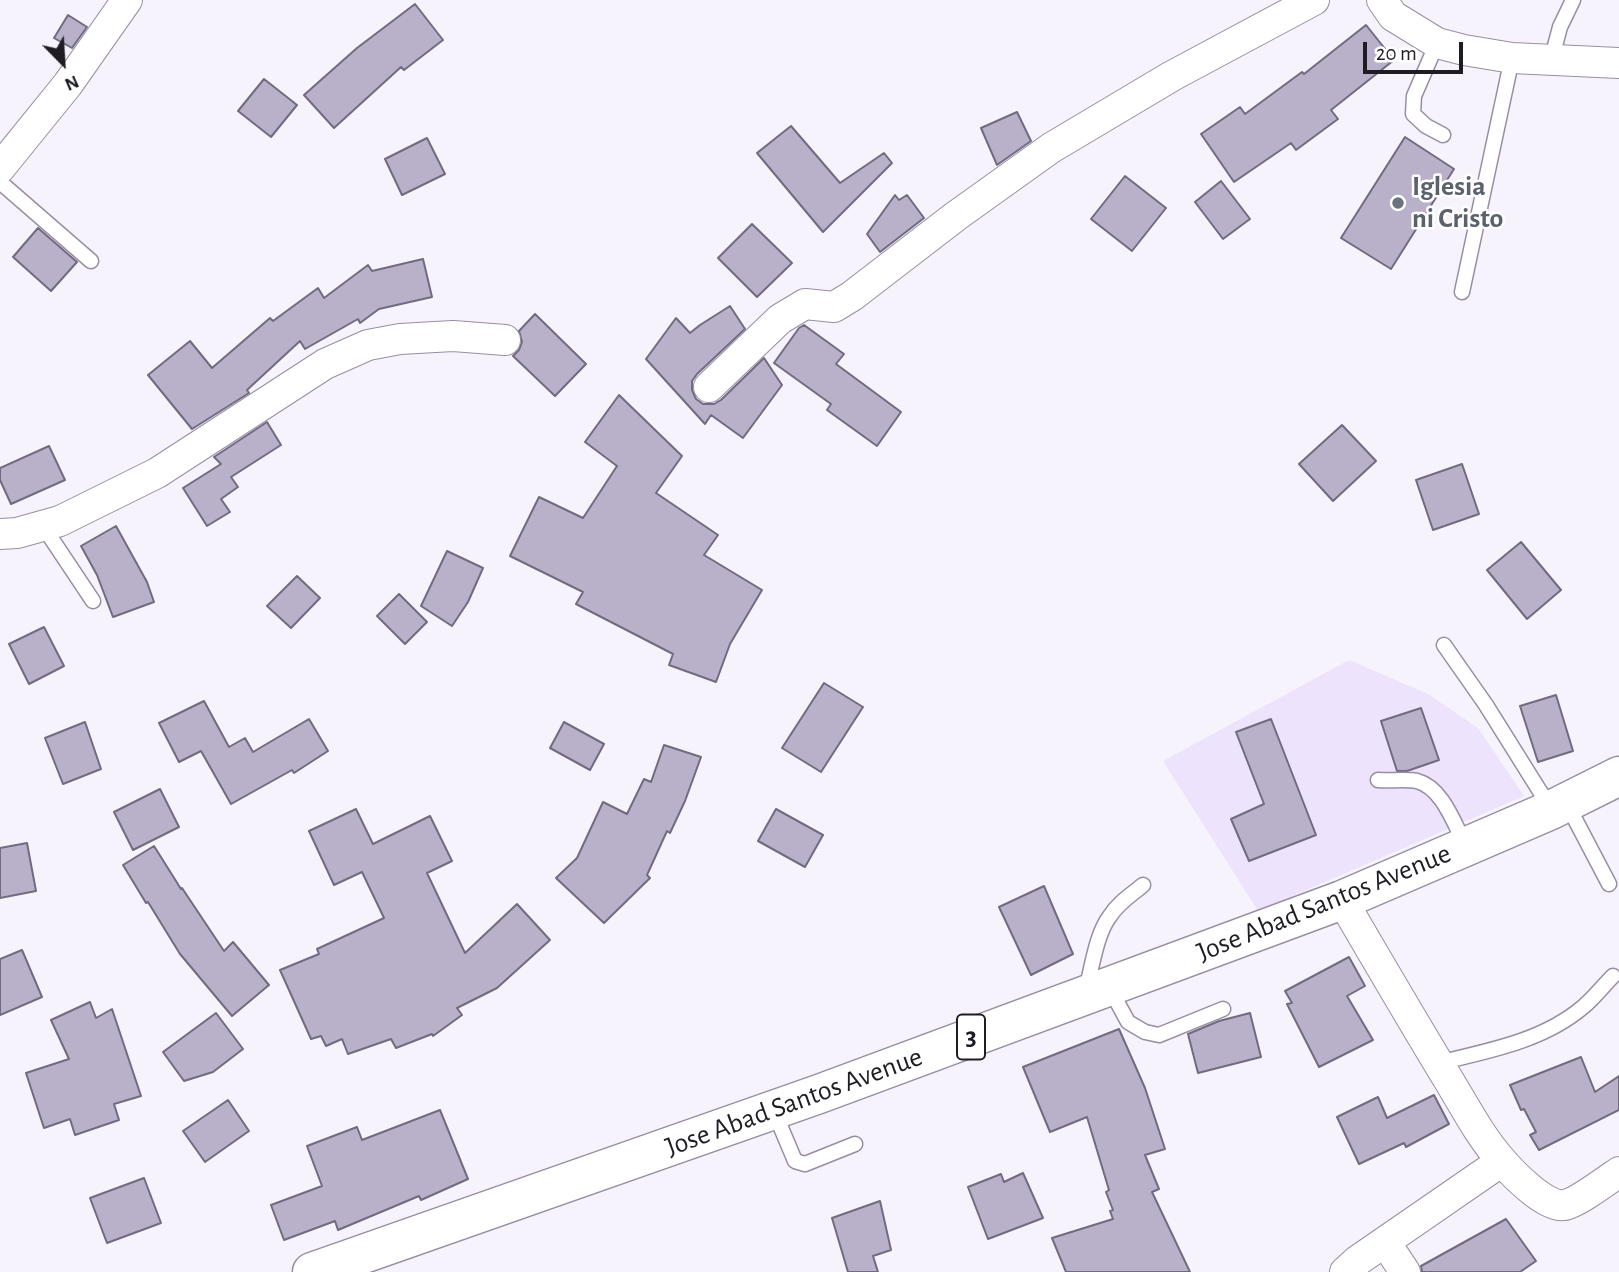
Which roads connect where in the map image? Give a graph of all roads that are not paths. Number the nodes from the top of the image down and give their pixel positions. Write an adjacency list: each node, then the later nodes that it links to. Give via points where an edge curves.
1 (127, 0): 10 (street, via 68,84)
2 (1314, 0): 15 (street, via 1051,148 834,307 804,304 780,319)
3 (1382, 0): 5 (street, via 1393,16)
4 (1573, 0): 7 (lane)
5 (1437, 43): 6 (street); 9 (lane, via 1414,96 1413,114)
6 (1512, 58): 7 (street); 13 (lane)
7 (1551, 61): 8 (street)
8 (1619, 63)
9 (1443, 135)
10 (0, 168)
11 (0, 182): 12 (lane)
12 (91, 261)
13 (1462, 292)
14 (505, 340): 16 (street, via 453,336 368,345 325,364 157,473)
15 (709, 387)
16 (43, 526): 17 (street); 18 (lane)
17 (0, 534)
18 (93, 601)
19 (1444, 645): 22 (lane)
20 (1619, 776): 22 (highway, Jose Abad Santos Avenue / 3)
21 (1378, 780): 23 (lane, via 1417,782 1433,790)
22 (1559, 807): 23 (highway, Jose Abad Santos Avenue / 3); 24 (lane)
23 (1466, 847): 26 (highway, Jose Abad Santos Avenue / 3)
24 (1609, 884)
25 (1143, 885): 28 (lane, via 1108,917 1099,939)
26 (1342, 900): 28 (highway, Jose Abad Santos Avenue / 3); 30 (street)
27 (1613, 976): 30 (lane, via 1557,1026 1519,1042)
28 (1097, 990): 29 (lane, via 1128,1022 1159,1035); 31 (highway, Jose Abad Santos Avenue / 3)
29 (1223, 1009)
30 (1438, 1063): 33 (street)
31 (774, 1110): 32 (lane, via 795,1161 805,1164); 36 (highway, Jose Abad Santos Avenue / 3)
32 (855, 1144)
33 (1502, 1161): 34 (street, via 1548,1203 1565,1205); 35 (street)
34 (1619, 1172)
35 (1385, 1242): 37 (street); 38 (street)
36 (316, 1271)
37 (1345, 1272)
38 (1405, 1272)

